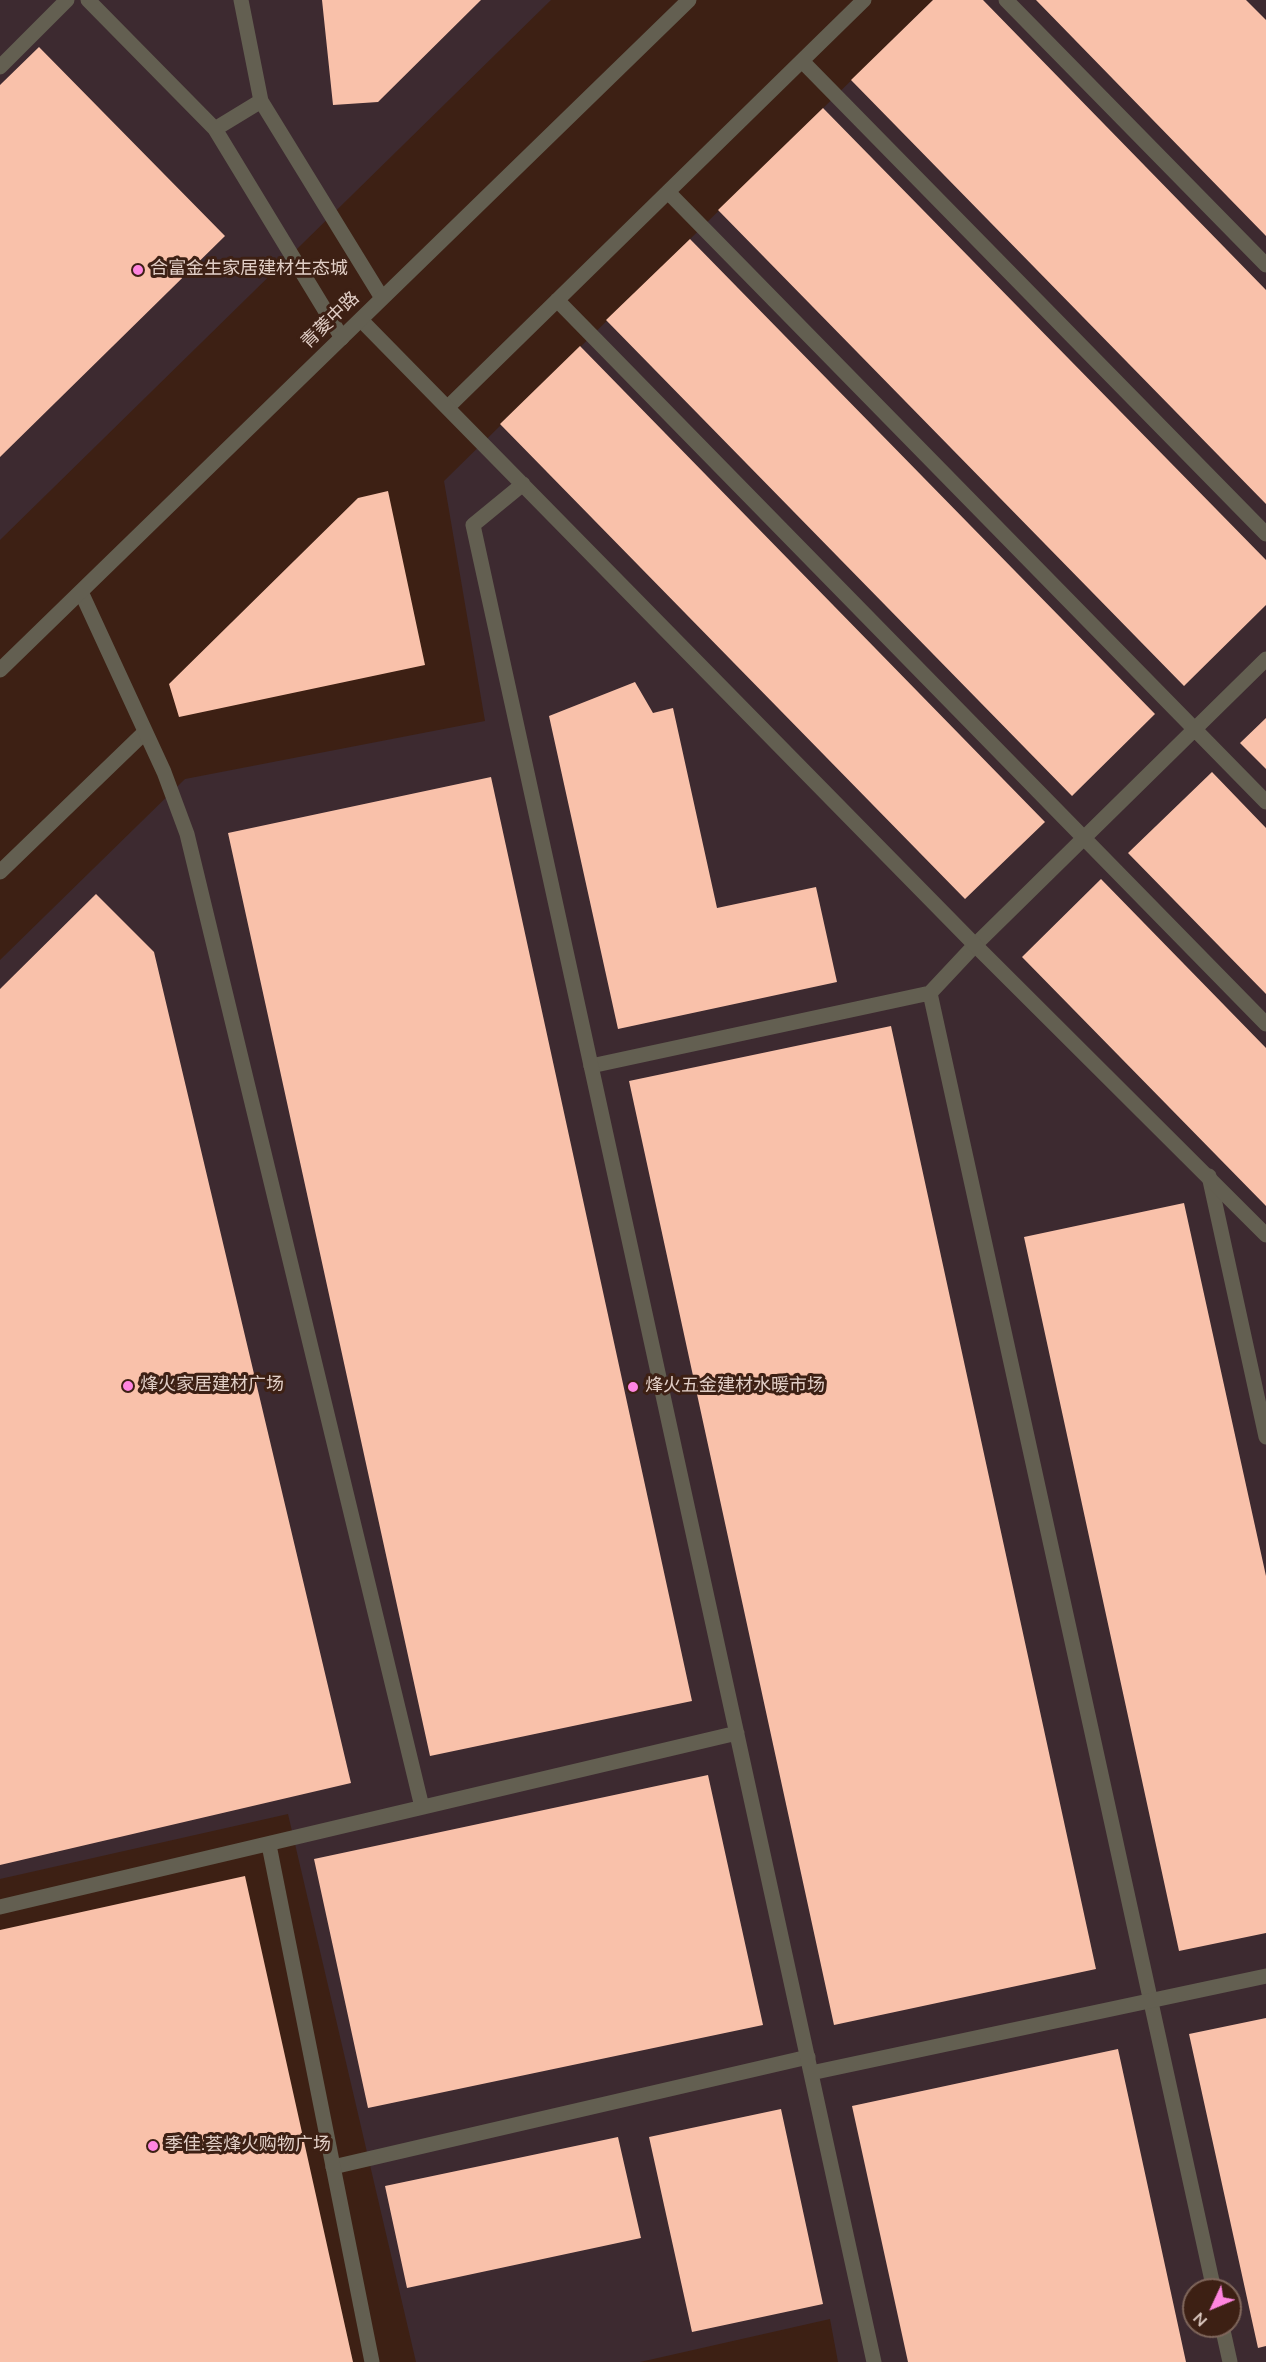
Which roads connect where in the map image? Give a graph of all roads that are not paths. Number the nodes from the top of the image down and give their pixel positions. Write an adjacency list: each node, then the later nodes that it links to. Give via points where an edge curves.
1 (67, 0): 8 (street)
2 (88, 0): 10 (street)
3 (241, 0): 9 (street)
4 (689, 0): 13 (street, 青菱中路)
5 (864, 0): 7 (street)
6 (1006, 0): 12 (street)
7 (802, 61): 11 (street); 19 (street)
8 (0, 67)
9 (261, 101): 10 (street); 13 (street)
10 (215, 129): 16 (street)
11 (668, 192): 14 (street); 23 (street)
12 (1266, 266)
13 (382, 298): 15 (street, 青菱中路)
14 (556, 300): 17 (street); 26 (street)
15 (361, 320): 16 (street, 青菱中路); 17 (street)
16 (342, 338): 20 (street, 青菱中路)
17 (447, 407): 18 (street)
18 (523, 484): 28 (street); 31 (street, via 473,525)
19 (1266, 534)
20 (81, 592): 22 (street, 青菱中路); 24 (street)
21 (1266, 659): 23 (street)
22 (0, 670)
23 (1195, 729): 25 (street); 26 (street)
24 (146, 732): 27 (street); 36 (street, via 187,834)
25 (1266, 802)
26 (1084, 838): 28 (street); 30 (street)
27 (0, 872)
28 (975, 945): 29 (street); 32 (street)
29 (930, 993): 31 (street); 40 (street)
30 (1266, 1024)
31 (591, 1066): 35 (street)
32 (1209, 1176): 33 (street); 34 (street)
33 (1266, 1235)
34 (1266, 1437)
35 (737, 1733): 36 (street); 41 (street)
36 (422, 1807): 37 (street)
37 (269, 1845): 38 (street); 43 (street)
38 (0, 1907)
39 (1266, 1976): 40 (street)
40 (1150, 2000): 42 (street); 44 (street)
41 (808, 2057): 42 (street); 43 (street)
42 (811, 2073): 47 (street)
43 (333, 2167): 46 (street)
44 (1211, 2278)
45 (1225, 2338): 48 (street)
46 (372, 2362)
47 (874, 2362)
48 (1230, 2362)

